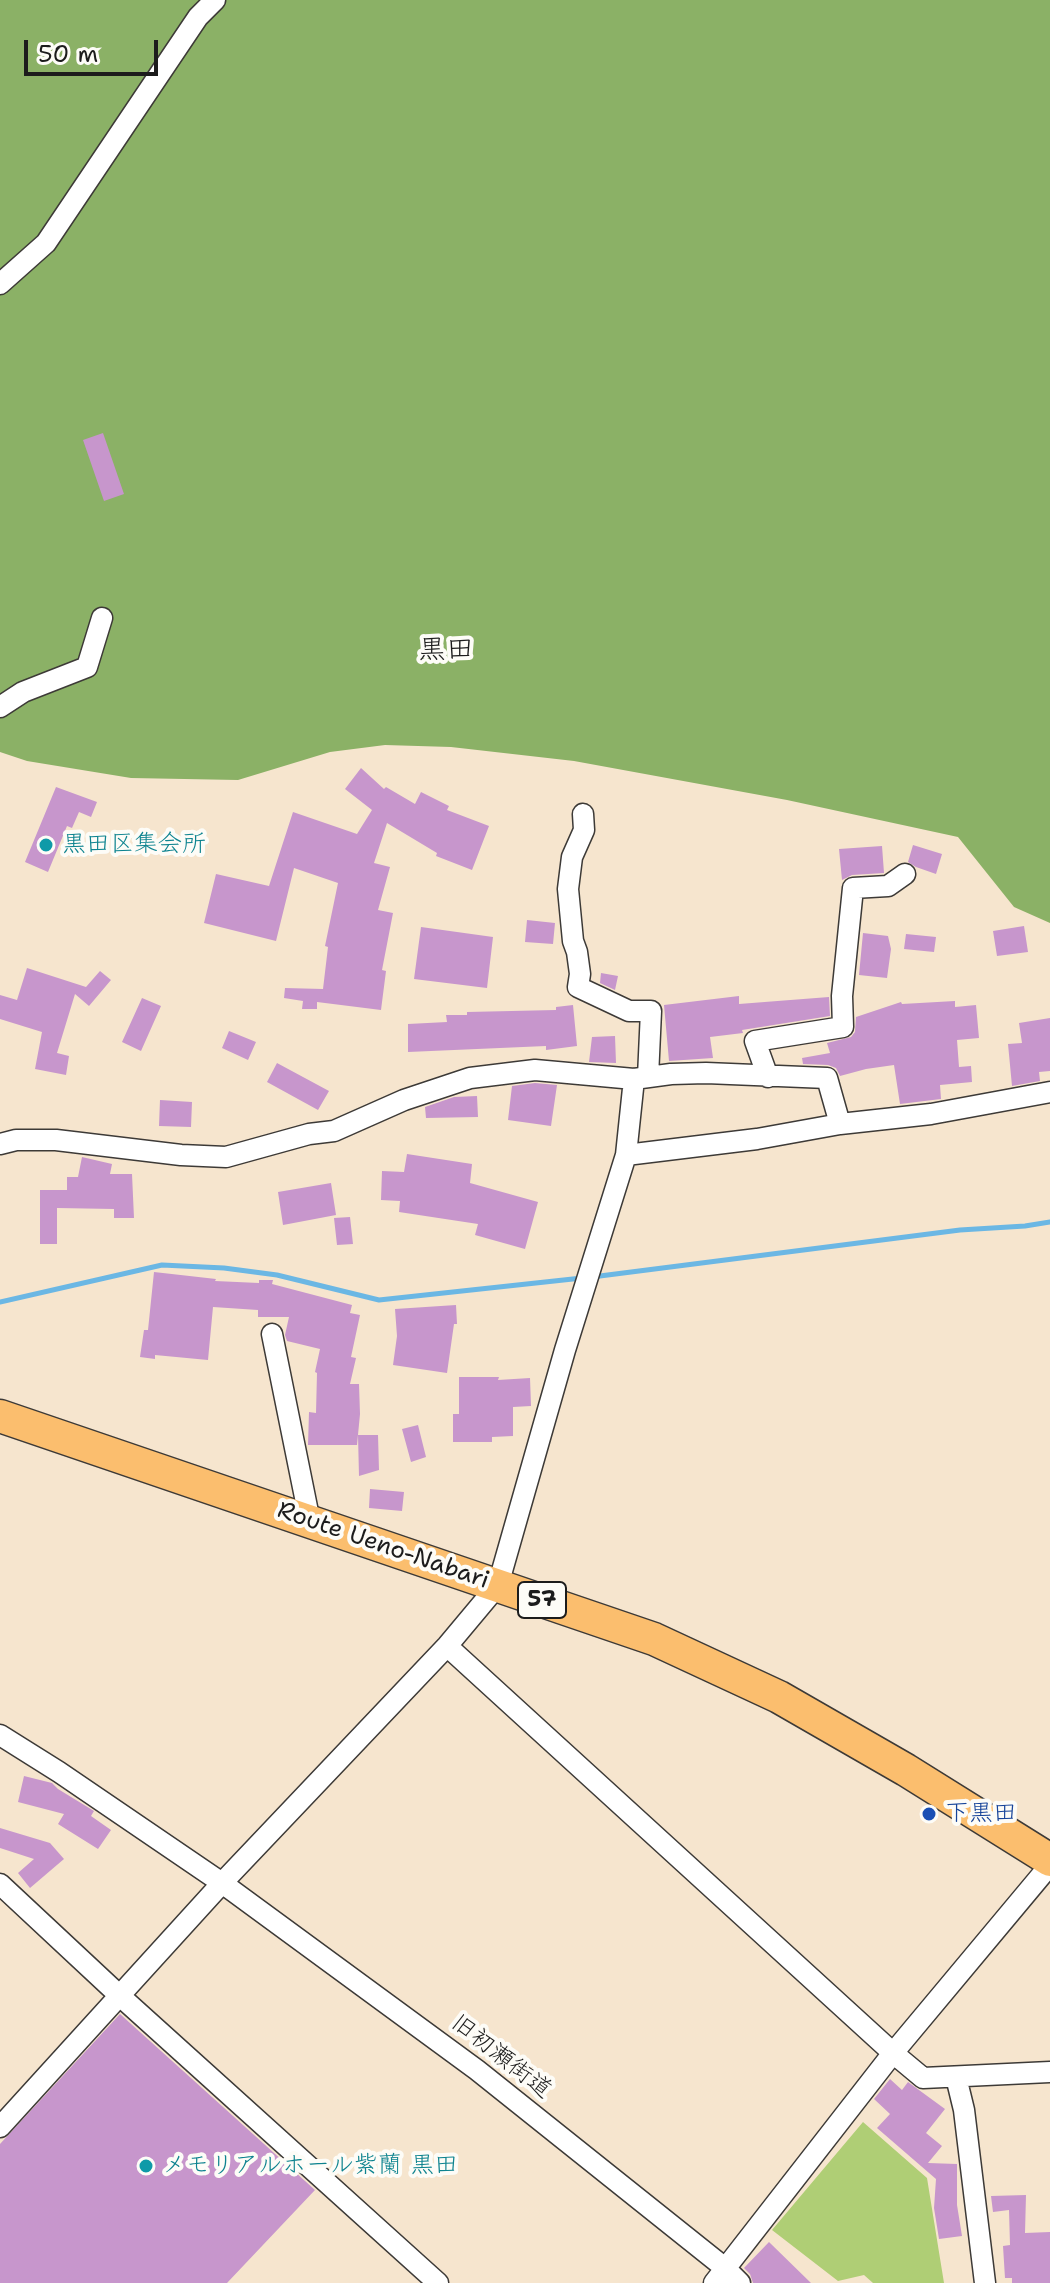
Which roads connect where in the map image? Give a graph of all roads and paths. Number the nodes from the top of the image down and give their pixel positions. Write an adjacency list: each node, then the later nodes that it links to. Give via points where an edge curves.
1 (215, 0): 2 (street, via 198,17 46,243)
2 (0, 284)
3 (102, 618): 4 (street, via 87,667 23,692)
4 (0, 707)
5 (583, 814): 8 (street, via 584,830 572,857 568,889 578,987 629,1011 651,1011)
6 (905, 874): 7 (street, via 888,886 853,888 843,1027 755,1041)
7 (768, 1077): 8 (street, via 706,1073); 10 (street, via 827,1078)
8 (641, 1078): 11 (street, via 535,1070 470,1078 334,1131 226,1157 56,1140); 12 (street)
9 (1050, 1092): 10 (street)
10 (840, 1124): 12 (street)
11 (0, 1144)
12 (626, 1155): 16 (street)
13 (272, 1334): 15 (street)
14 (0, 1416): 15 (main road, Route Ueno-Nabari / 57)
15 (310, 1522): 16 (main road, Route Ueno-Nabari / 57)
16 (498, 1585): 17 (street); 19 (main road, Route Ueno-Nabari / 57, via 654,1639 779,1697)
17 (447, 1646): 20 (street); 23 (street)
18 (0, 1735): 20 (street, 旧初瀬街道)
19 (1050, 1862): 23 (street)
20 (222, 1883): 22 (street); 27 (street, 旧初瀬街道, via 477,2070)
21 (0, 1884): 22 (street)
22 (120, 1996): 26 (street); 28 (street)
23 (893, 2053): 25 (street, via 923,2078); 27 (street)
24 (1050, 2072): 25 (street)
25 (956, 2077): 30 (street)
26 (0, 2127)
27 (720, 2275): 29 (street, 旧初瀬街道)
28 (438, 2283)
29 (740, 2283)
30 (985, 2283)

